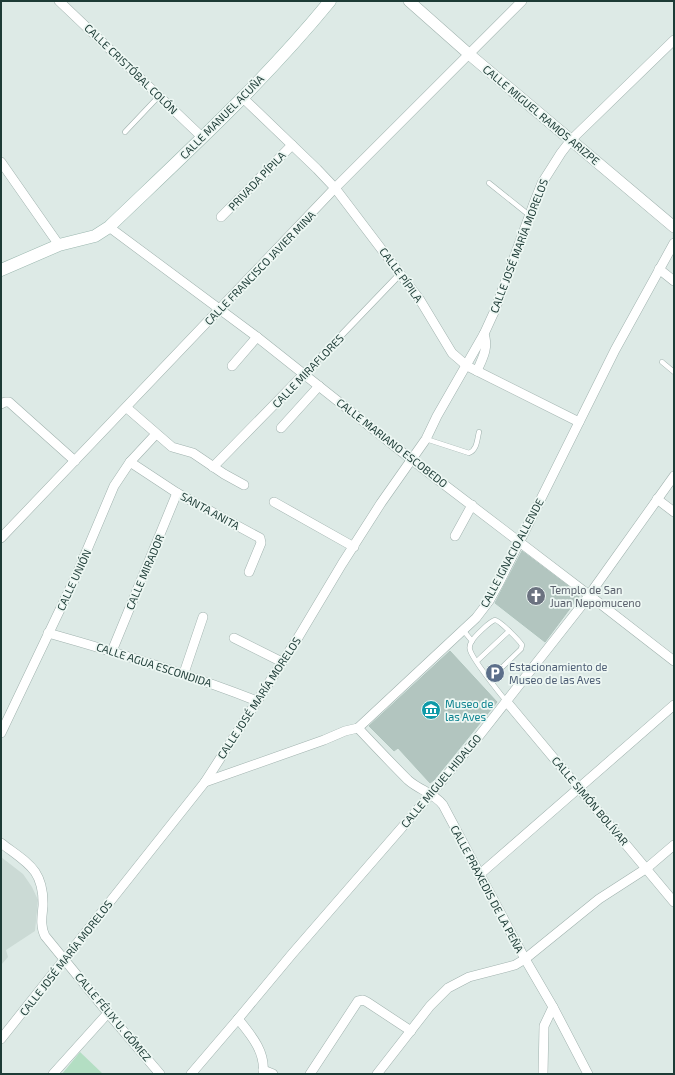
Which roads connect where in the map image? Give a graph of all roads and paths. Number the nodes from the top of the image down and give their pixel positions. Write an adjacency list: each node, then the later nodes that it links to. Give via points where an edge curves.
1 (59, 1): 7 (street, CALLE CRISTÓBAL COLÓN)
2 (330, 1): 8 (main road, CALLE MANUEL ACUÑA, via 291,48)
3 (409, 1): 6 (street, CALLE MIGUEL RAMOS ARIZPE)
4 (522, 1): 6 (street, CALLE FRANCISCO JAVIER MINA)
5 (674, 40): 11 (street, CALLE JOSÉ MARÍA MORELOS)
6 (470, 54): 11 (street, CALLE MIGUEL RAMOS ARIZPE); 15 (street, CALLE FRANCISCO JAVIER MINA)
7 (159, 96): 9 (lane); 10 (street, CALLE CRISTÓBAL COLÓN)
8 (243, 98): 10 (main road, CALLE MANUEL ACUÑA); 12 (street, CALLE PÍPILA)
9 (125, 132)
10 (202, 137): 18 (main road, CALLE MANUEL ACUÑA)
11 (571, 140): 16 (street, CALLE JOSÉ MARÍA MORELOS, via 560,152 542,183); 19 (street, CALLE MIGUEL RAMOS ARIZPE)
12 (292, 145): 15 (street, CALLE PÍPILA); 17 (street, PRIVADA PÍPILA)
13 (1, 162): 21 (street)
14 (489, 183): 16 (lane)
15 (335, 188): 24 (street, CALLE PÍPILA); 26 (street, CALLE FRANCISCO JAVIER MINA)
16 (529, 215): 27 (street, CALLE JOSÉ MARÍA MORELOS)
17 (221, 217)
18 (109, 227): 21 (main road, CALLE MANUEL ACUÑA, via 94,236); 26 (street, CALLE MARIANO ESCOBEDO)
19 (674, 228)
20 (674, 243): 22 (street, CALLE IGNACIO ALLENDE)
21 (59, 245): 23 (main road, CALLE MANUEL ACUÑA)
22 (659, 269): 25 (street); 38 (street, CALLE IGNACIO ALLENDE)
23 (1, 270)
24 (401, 273): 31 (street, CALLE PÍPILA, via 452,352); 34 (street, CALLE MIRAFLORES)
25 (674, 281)
26 (220, 310): 28 (street, CALLE MARIANO ESCOBEDO); 37 (street, CALLE FRANCISCO JAVIER MINA)
27 (484, 334): 31 (street, CALLE JOSÉ MARÍA MORELOS); 32 (street, CALLE JOSÉ MARÍA MORELOS, via 487,342)
28 (257, 338): 30 (street); 34 (street, CALLE MARIANO ESCOBEDO)
29 (662, 362): 33 (lane)
30 (232, 366)
31 (467, 366): 32 (street, CALLE PÍPILA); 42 (street, CALLE JOSÉ MARÍA MORELOS)
32 (476, 371): 38 (street, CALLE PÍPILA)
33 (674, 372)
34 (304, 374): 35 (street, CALLE MARIANO ESCOBEDO); 46 (street, CALLE MIRAFLORES)
35 (319, 386): 39 (street); 43 (street, CALLE MARIANO ESCOBEDO)
36 (1, 404): 44 (street, via 9,402)
37 (127, 408): 41 (street); 44 (street, CALLE FRANCISCO JAVIER MINA)
38 (579, 422): 56 (street, CALLE IGNACIO ALLENDE)
39 (281, 428)
40 (479, 432): 42 (lane, via 476,447 469,453)
41 (156, 434): 45 (street, CALLE UNIÓN); 46 (street, via 172,447 193,453)
42 (426, 439): 43 (street, CALLE JOSÉ MARÍA MORELOS)
43 (412, 460): 52 (street, CALLE MARIANO ESCOBEDO); 57 (street, CALLE JOSÉ MARÍA MORELOS)
44 (76, 461): 55 (street, CALLE FRANCISCO JAVIER MINA)
45 (130, 462): 49 (street, SANTA ANITA); 63 (street, CALLE UNIÓN, via 114,486 87,553)
46 (213, 467): 48 (street)
47 (674, 476): 50 (street, CALLE MIGUEL HIDALGO)
48 (244, 485)
49 (177, 493): 58 (street, SANTA ANITA, via 260,538 261,543); 66 (street, CALLE MIRADOR)
50 (657, 499): 53 (street); 59 (street, CALLE MIGUEL HIDALGO)
51 (274, 502): 57 (street)
52 (472, 506): 54 (street); 56 (street, CALLE MARIANO ESCOBEDO)
53 (674, 512)
54 (455, 536)
55 (1, 538)
56 (519, 541): 59 (street, CALLE MARIANO ESCOBEDO); 61 (street, CALLE IGNACIO ALLENDE, via 489,601)
57 (354, 547): 69 (street, CALLE JOSÉ MARÍA MORELOS)
58 (249, 572)
59 (589, 595): 68 (street, CALLE MARIANO ESCOBEDO); 73 (street, CALLE MIGUEL HIDALGO)
60 (203, 617): 70 (street)
61 (463, 630): 65 (lane); 75 (street, CALLE IGNACIO ALLENDE)
62 (509, 631): 65 (lane, via 497,621 492,621); 67 (lane); 71 (lane, via 522,647)
63 (48, 633): 66 (street, CALLE AGUA ESCONDIDA); 76 (street, CALLE UNIÓN)
64 (234, 638): 69 (street)
65 (472, 641): 67 (lane, via 470,651)
66 (112, 651): 70 (street, CALLE AGUA ESCONDIDA)
67 (477, 661): 71 (lane)
68 (674, 661)
69 (282, 662): 72 (street, CALLE JOSÉ MARÍA MORELOS)
70 (184, 673): 72 (street, CALLE AGUA ESCONDIDA)
71 (490, 679): 73 (lane)
72 (257, 701): 77 (street, CALLE JOSÉ MARÍA MORELOS)
73 (506, 701): 78 (street, CALLE SIMÓN BOLÍVAR); 79 (street, CALLE MIGUEL HIDALGO)
74 (674, 705): 78 (street)
75 (358, 728): 77 (street, CALLE IGNACIO ALLENDE); 79 (street, CALLE PRAXEDIS DE LA PEÑA, via 408,780)
76 (1, 732)
77 (205, 782): 85 (street, CALLE JOSÉ MARÍA MORELOS)
78 (579, 789): 82 (street, CALLE SIMÓN BOLÍVAR); 83 (street)
79 (431, 794): 83 (street, CALLE PRAXEDIS DE LA PEÑA, via 440,801); 89 (street, CALLE MIGUEL HIDALGO)
80 (1, 843): 85 (street, CALLE FÉLIX U. GÓMEZ, via 29,864 39,878 43,893 42,930)
81 (674, 844): 82 (street)
82 (647, 868): 84 (street, CALLE SIMÓN BOLÍVAR); 86 (street, via 599,899)
83 (479, 876): 86 (street, CALLE PRAXEDIS DE LA PEÑA)
84 (674, 902)
85 (64, 959): 88 (street, CALLE FÉLIX U. GÓMEZ); 91 (street, CALLE JOSÉ MARÍA MORELOS)
86 (525, 959): 87 (street, CALLE PRAXEDIS DE LA PEÑA); 90 (street, via 515,965 457,982 438,996)
87 (553, 1007): 99 (street, via 544,1026); 100 (street, CALLE PRAXEDIS DE LA PEÑA)
88 (108, 1013): 93 (street); 94 (street, CALLE FÉLIX U. GÓMEZ)
89 (238, 1019): 92 (street, via 254,1038 260,1051); 95 (street, CALLE MIGUEL HIDALGO)
90 (410, 1031): 97 (street, via 367,1002 358,1001); 98 (street)
91 (1, 1039)
92 (263, 1072): 96 (street)
93 (53, 1074)
94 (160, 1074)
95 (191, 1074)
96 (273, 1074)
97 (310, 1074)
98 (377, 1074)
99 (543, 1074)
100 (588, 1074)

